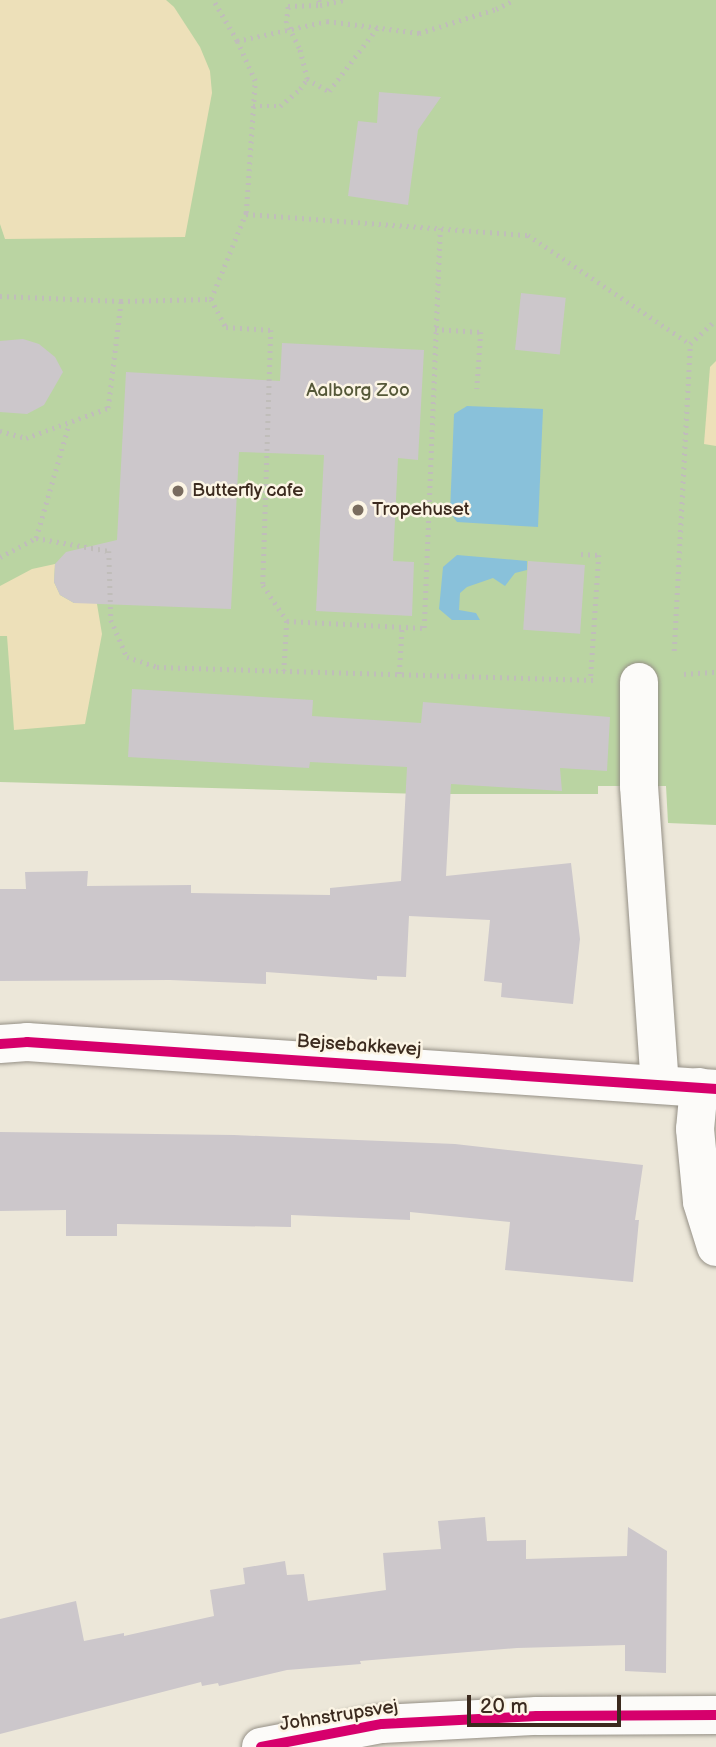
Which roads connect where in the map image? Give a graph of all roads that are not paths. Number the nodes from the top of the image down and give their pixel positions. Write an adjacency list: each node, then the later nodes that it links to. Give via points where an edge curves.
1 (656, 678): 3 (street, via 639,786)
2 (0, 1044): 3 (street, Bejsebakkevej, via 27,1041)
3 (660, 1084): 4 (street, Bejsebakkevej)
4 (707, 1088): 5 (street, via 695,1129 702,1202)
5 (716, 1247)
6 (716, 1715): 7 (street, Johnstrupsvej, via 382,1724)
7 (261, 1747)

